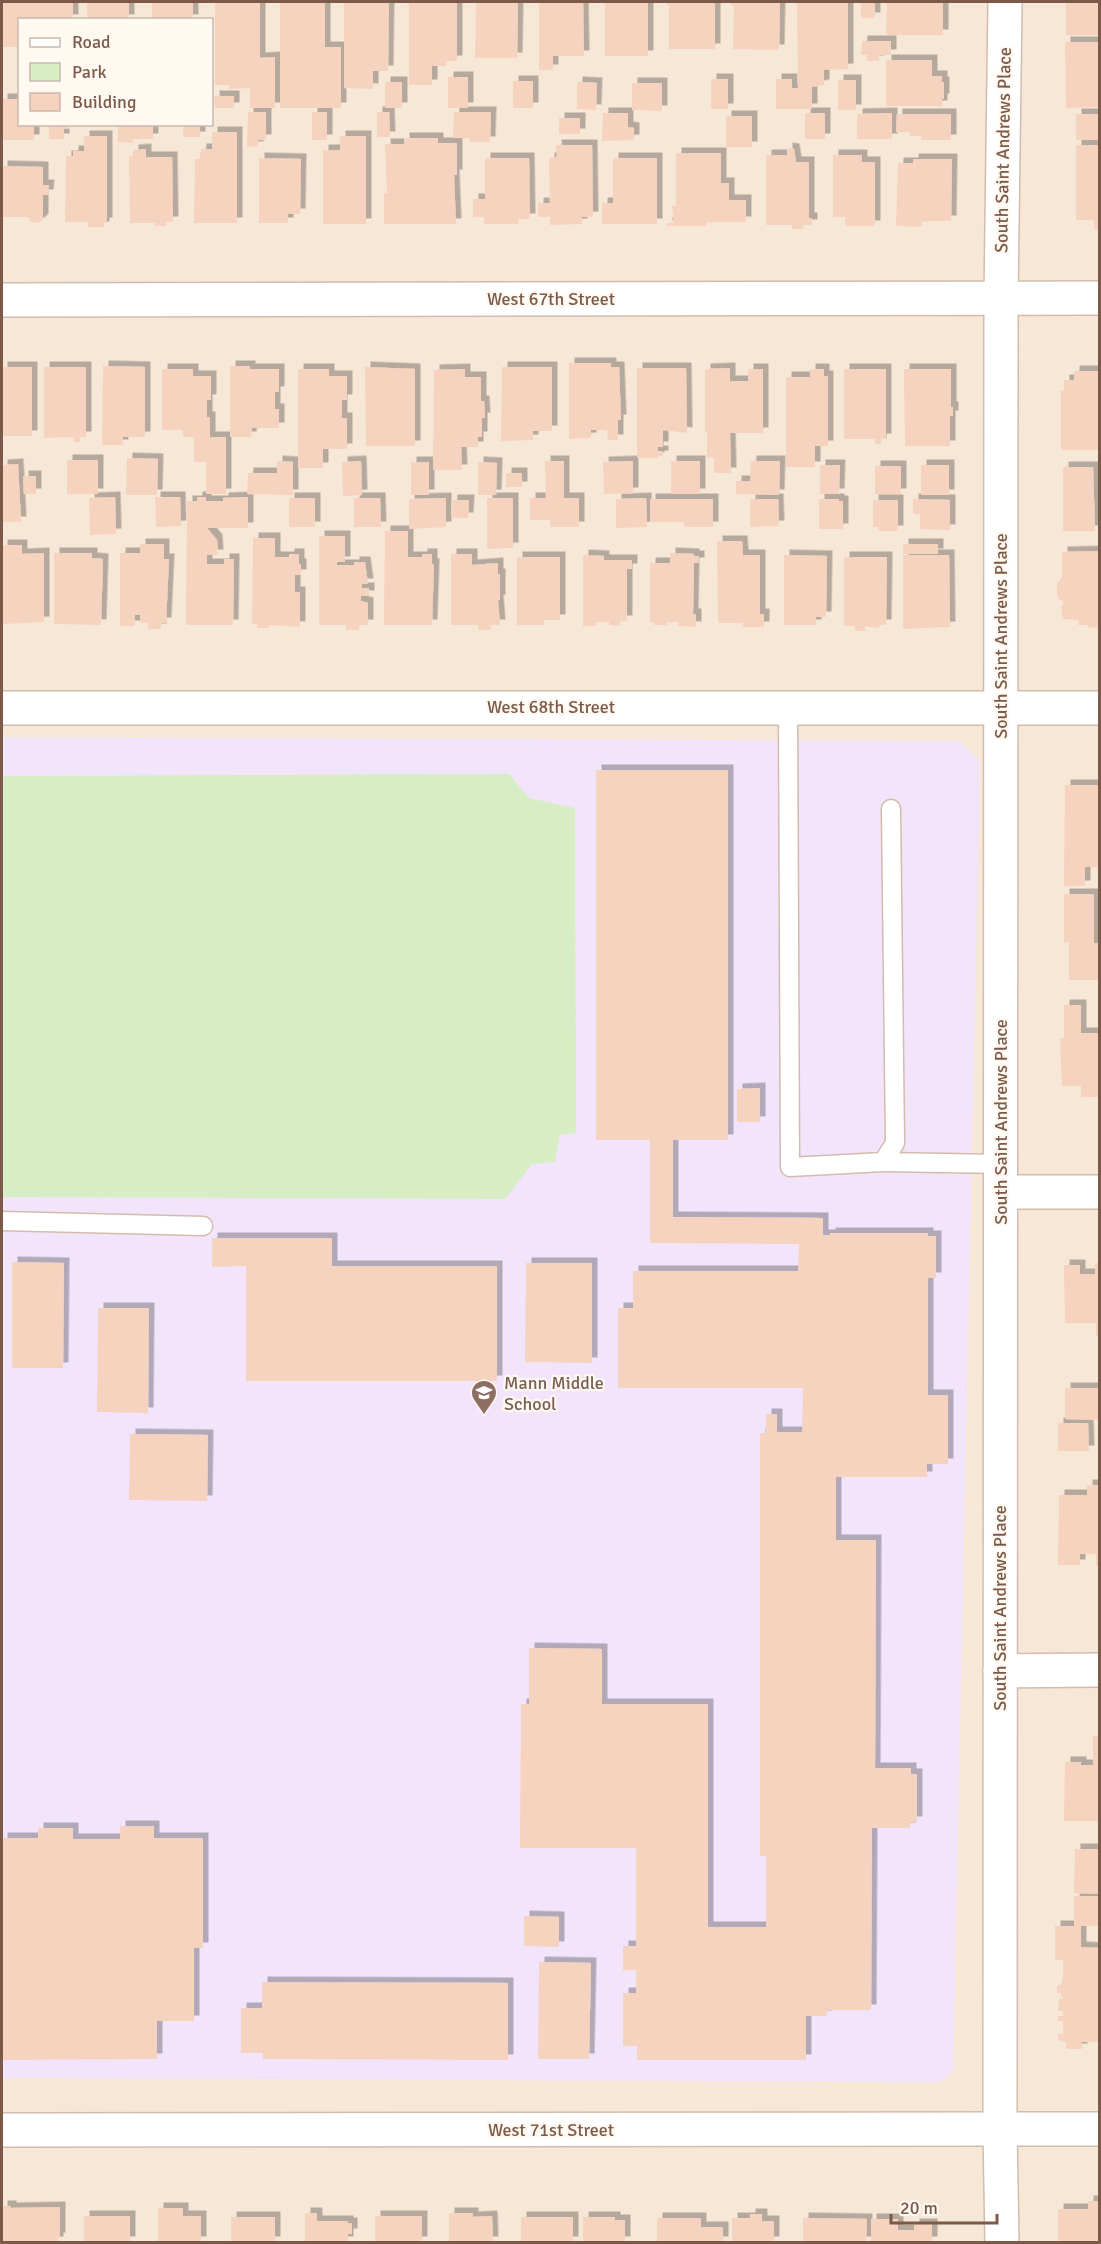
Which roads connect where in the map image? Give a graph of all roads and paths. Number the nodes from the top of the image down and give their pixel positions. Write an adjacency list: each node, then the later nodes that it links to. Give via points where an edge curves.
1 (1005, 2): 2 (street, South Saint Andrews Place)
2 (1001, 298): 3 (street, West 67th Street); 4 (street, West 67th Street); 5 (street, South Saint Andrews Place)
3 (1100, 298)
4 (2, 300)
5 (1001, 706): 6 (street, West 68th Street); 8 (street, West 68th Street); 11 (street, South Saint Andrews Place)
6 (788, 707): 7 (street, West 68th Street); 10 (lane, via 790,1167)
7 (2, 708)
8 (1100, 708)
9 (891, 809): 10 (lane, via 895,1143)
10 (883, 1162): 11 (lane)
11 (1001, 1178): 12 (street); 16 (street, South Saint Andrews Place)
12 (1100, 1192)
13 (2, 1221): 14 (lane)
14 (204, 1226)
15 (1100, 1670): 16 (street)
16 (1000, 1671): 17 (street, South Saint Andrews Place)
17 (1000, 2129): 18 (street, West 71st Street); 19 (street, West 71st Street); 20 (street, South Saint Andrews Place)
18 (1100, 2129)
19 (2, 2130)
20 (1002, 2242)

